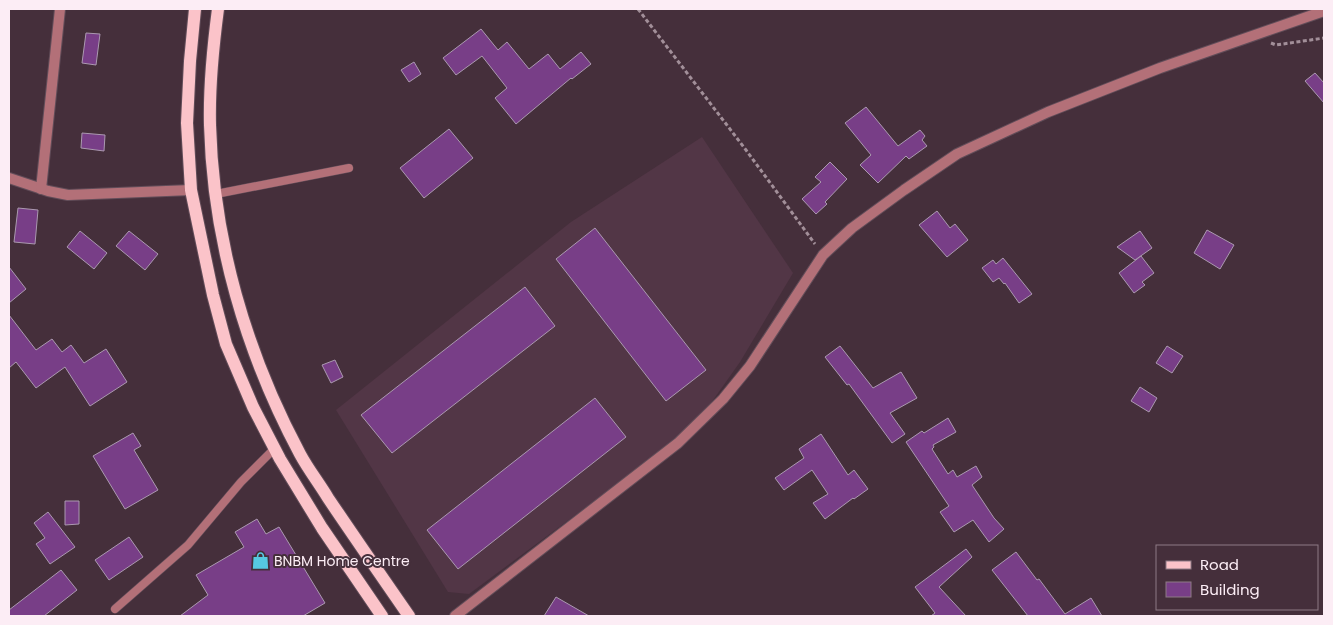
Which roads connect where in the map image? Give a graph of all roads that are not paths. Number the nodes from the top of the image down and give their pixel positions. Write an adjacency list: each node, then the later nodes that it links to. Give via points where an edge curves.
1 (60, 9): 7 (street)
2 (195, 9): 8 (main road, via 187,123)
3 (218, 9): 9 (main road, via 211,66 210,126)
4 (1324, 11): 14 (street, via 1160,68 1048,112 957,154 904,190 852,228 822,255 750,366 723,399 678,443)
5 (349, 168): 9 (lane)
6 (9, 178): 7 (street)
7 (41, 189): 8 (street, via 68,195)
8 (191, 190): 10 (main road, via 210,286 226,344)
9 (216, 194): 13 (main road, via 234,291 275,402 300,455)
10 (274, 449): 11 (lane, via 241,482 188,545); 12 (main road, via 322,528)
11 (115, 609)
12 (382, 616)
13 (409, 616)
14 (455, 616)

